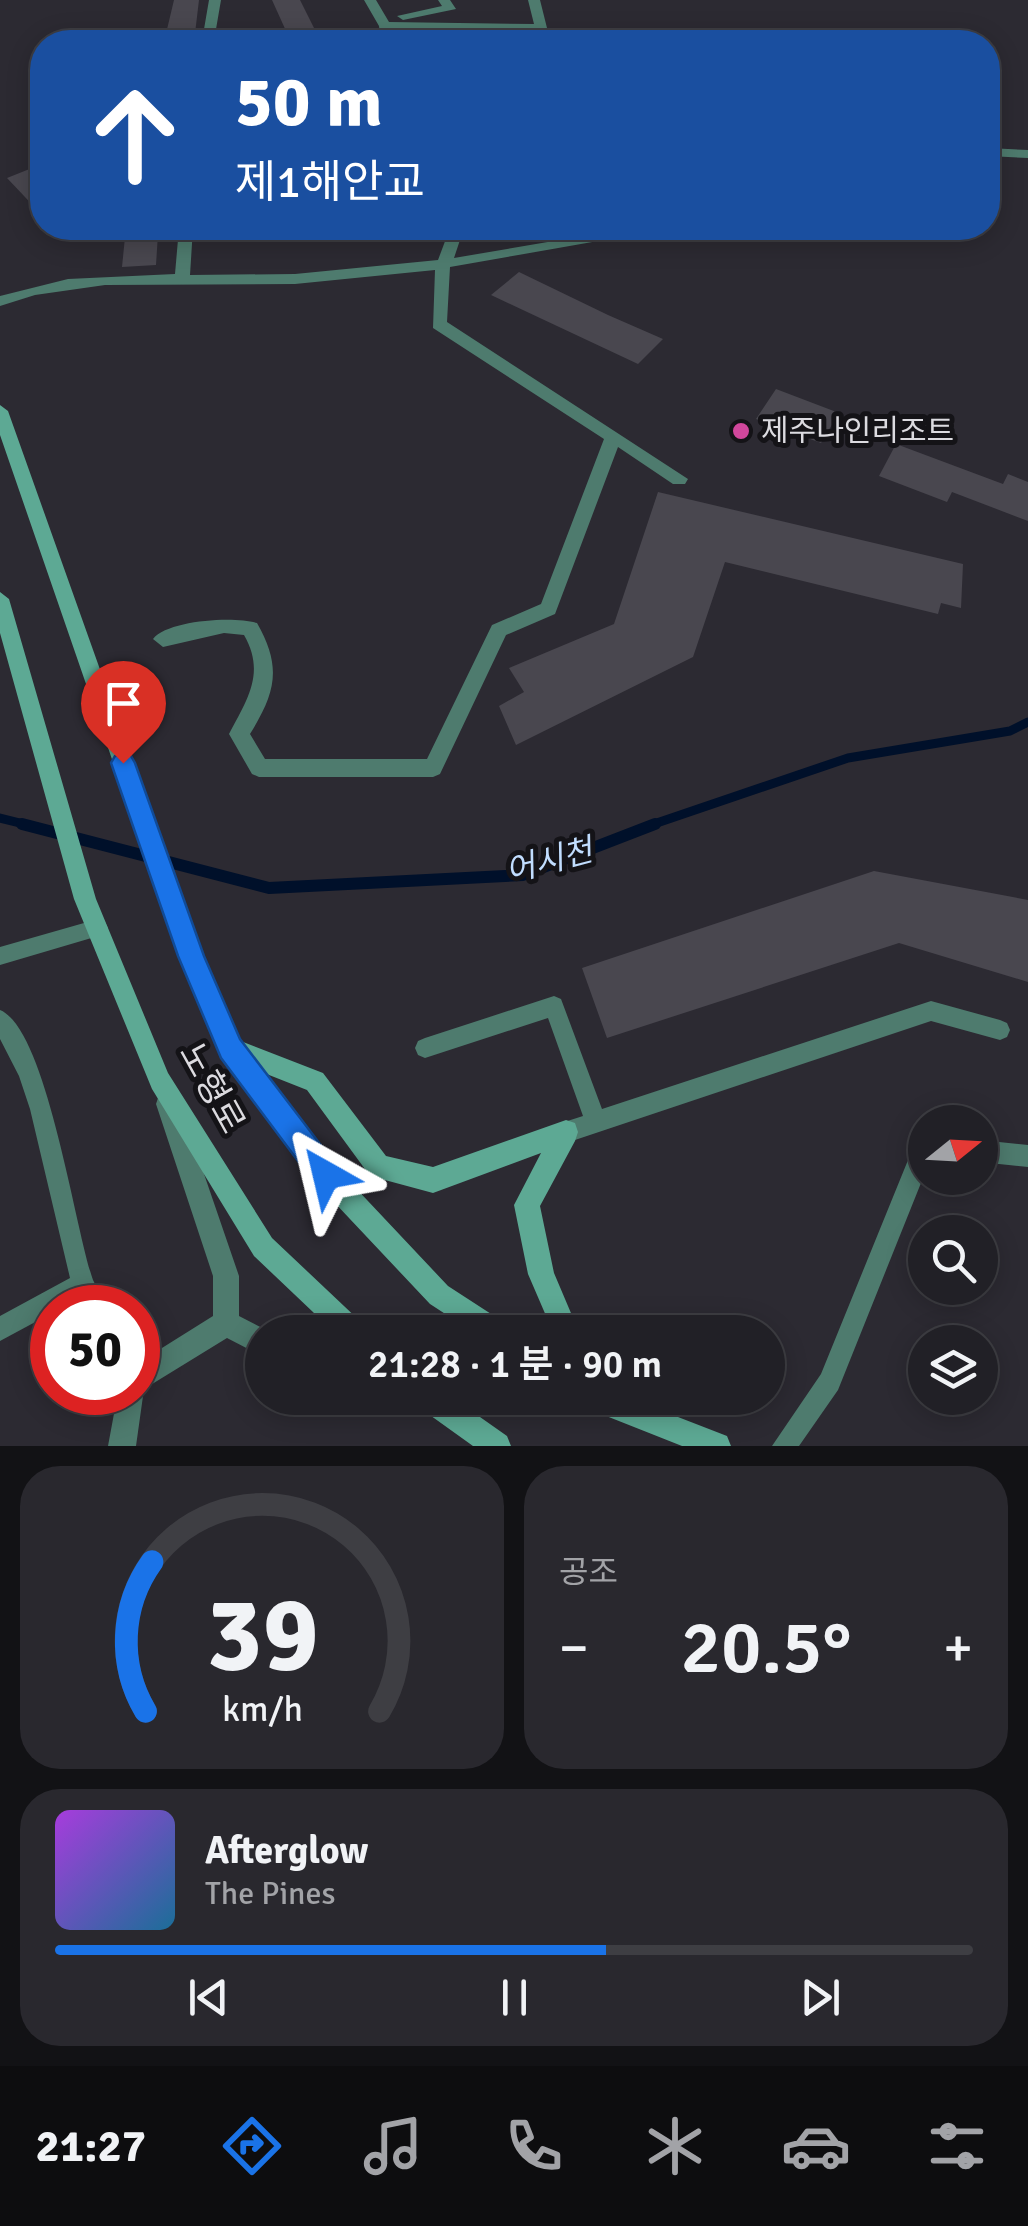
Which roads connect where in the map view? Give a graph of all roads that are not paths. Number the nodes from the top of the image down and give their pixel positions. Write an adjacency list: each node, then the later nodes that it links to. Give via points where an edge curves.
1 (215, 0): 6 (street)
2 (370, 0): 5 (street)
3 (444, 0): 5 (street, via 450,9)
4 (534, 0): 5 (street, via 541,28)
5 (384, 23): 7 (street)
6 (211, 30)
7 (385, 30)
8 (1000, 153): 9 (street)
9 (1028, 154)
10 (185, 240): 14 (street)
11 (453, 240): 13 (street)
12 (585, 240): 13 (street)
13 (443, 266): 14 (street); 17 (street, via 439,324)
14 (182, 282): 15 (street, via 73,282)
15 (0, 302)
16 (0, 411): 25 (main road, 노형로, via 191,956)
17 (613, 437): 18 (street); 20 (street, via 548,608 499,630 433,768 259,768 238,734 262,700 264,648 250,628 224,625)
18 (678, 479)
19 (0, 599): 21 (main road, 노형로)
20 (163, 639)
21 (98, 928): 22 (lane); 27 (main road, 노형로)
22 (0, 956)
23 (0, 1020): 33 (lane, via 34,1092)
24 (1000, 1030): 28 (lane, via 931,1011)
25 (230, 1048): 29 (main road, via 315,1081 380,1167 433,1180); 35 (main road, 노형로, via 326,1175 440,1295)
26 (425, 1048): 28 (lane, via 554,1006)
27 (160, 1080): 34 (main road, 노형로, via 263,1247); 37 (street, via 226,1276)
28 (596, 1122): 29 (lane)
29 (566, 1132): 36 (main road, via 527,1205 541,1274)
30 (998, 1154): 31 (lane)
31 (1028, 1156)
32 (908, 1188): 47 (lane, via 830,1382)
33 (83, 1284): 38 (lane)
34 (335, 1315)
35 (470, 1315)
36 (559, 1315)
37 (226, 1323): 39 (street); 40 (street)
38 (0, 1329)
39 (245, 1334)
40 (160, 1364)
41 (128, 1415): 44 (street)
42 (454, 1415): 45 (main road)
43 (639, 1415): 46 (main road)
44 (122, 1446)
45 (497, 1446)
46 (717, 1446)
47 (784, 1446)

